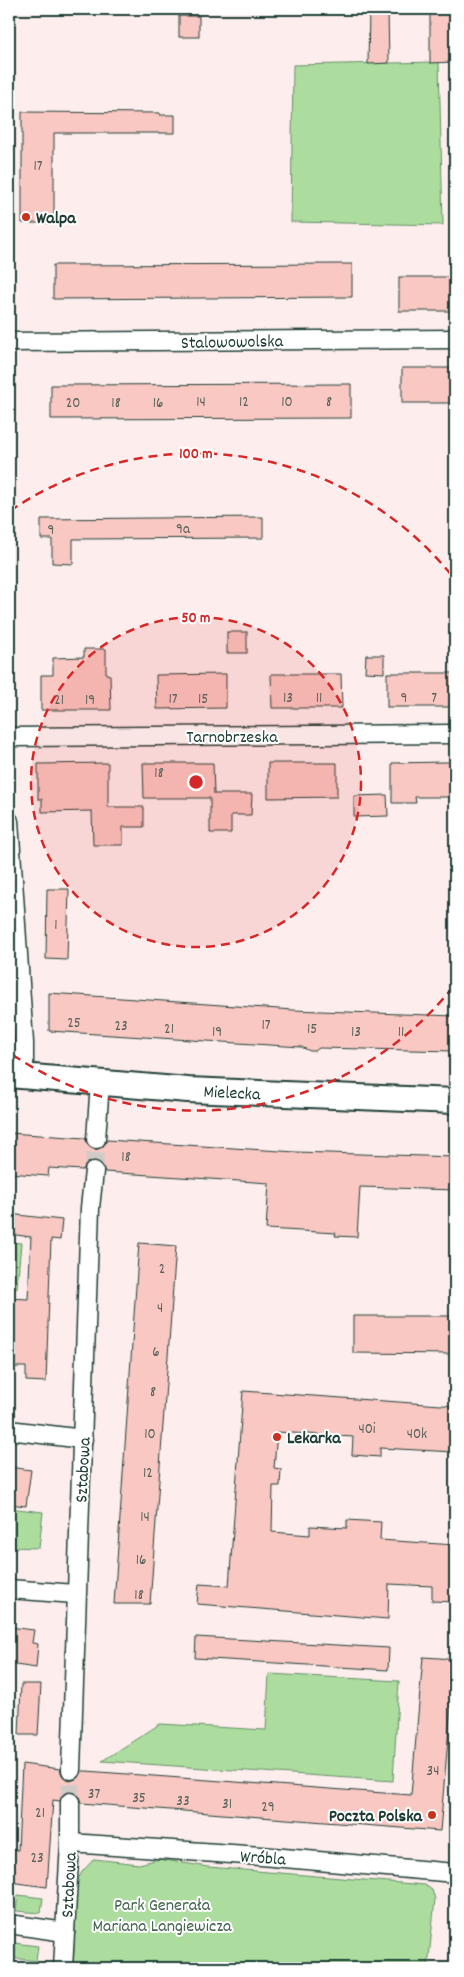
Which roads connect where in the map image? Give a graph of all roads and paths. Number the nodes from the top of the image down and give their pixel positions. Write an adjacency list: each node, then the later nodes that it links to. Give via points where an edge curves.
1 (455, 339): 2 (street, Stalowowolska)
2 (9, 342)
3 (455, 734): 4 (street, Tarnobrzeska)
4 (9, 737)
5 (9, 821): 6 (street, via 24,1043)
6 (16, 1076): 7 (street, Mielecka)
7 (100, 1083): 8 (street, Mielecka); 9 (street)
8 (455, 1101)
9 (96, 1139)
10 (94, 1171): 12 (street, Sztabowa)
11 (9, 1430): 12 (street)
12 (83, 1439): 14 (street, Sztabowa)
13 (9, 1589): 14 (street)
14 (75, 1594): 15 (street, Sztabowa)
15 (71, 1770)
16 (70, 1802): 17 (street, Sztabowa)
17 (70, 1844): 18 (street, Wróbla); 20 (street, Sztabowa)
18 (455, 1873)
19 (9, 1924): 20 (street)
20 (65, 1932): 21 (street, Sztabowa)
21 (63, 1968)

